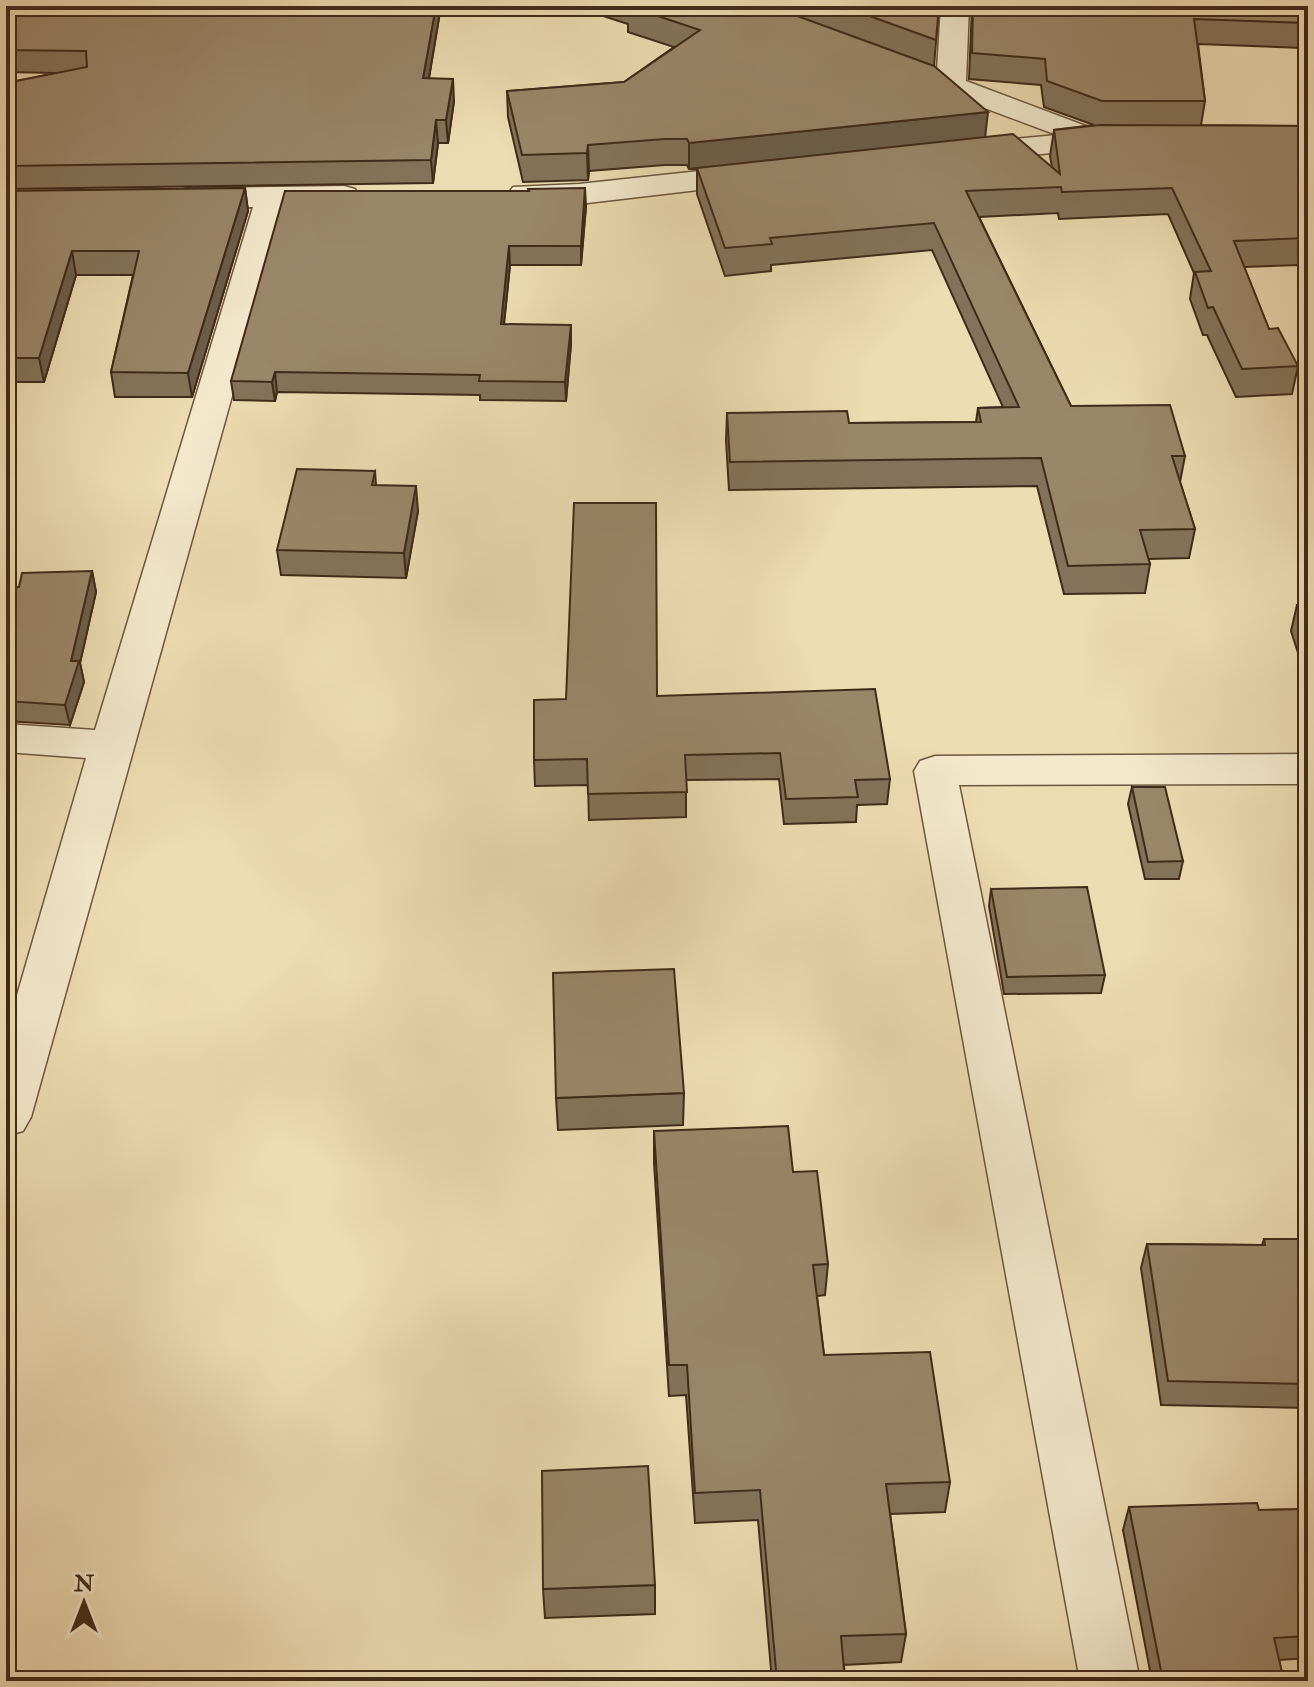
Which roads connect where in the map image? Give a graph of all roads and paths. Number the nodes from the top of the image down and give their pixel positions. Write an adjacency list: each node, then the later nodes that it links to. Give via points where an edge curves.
1 (955, 6): 3 (street)
2 (878, 59): 3 (street)
3 (951, 85): 4 (street)
4 (1096, 139): 5 (street); 6 (street)
5 (1141, 139)
6 (939, 156)
7 (783, 172): 9 (street, via 579,194)
8 (380, 195): 10 (street)
9 (487, 195)
10 (272, 196): 11 (street); 13 (street)
11 (163, 198)
12 (6, 738): 13 (street)
13 (111, 745): 15 (street)
14 (1308, 769): 16 (street, via 935,771)
15 (6, 1117)
16 (1110, 1681)

